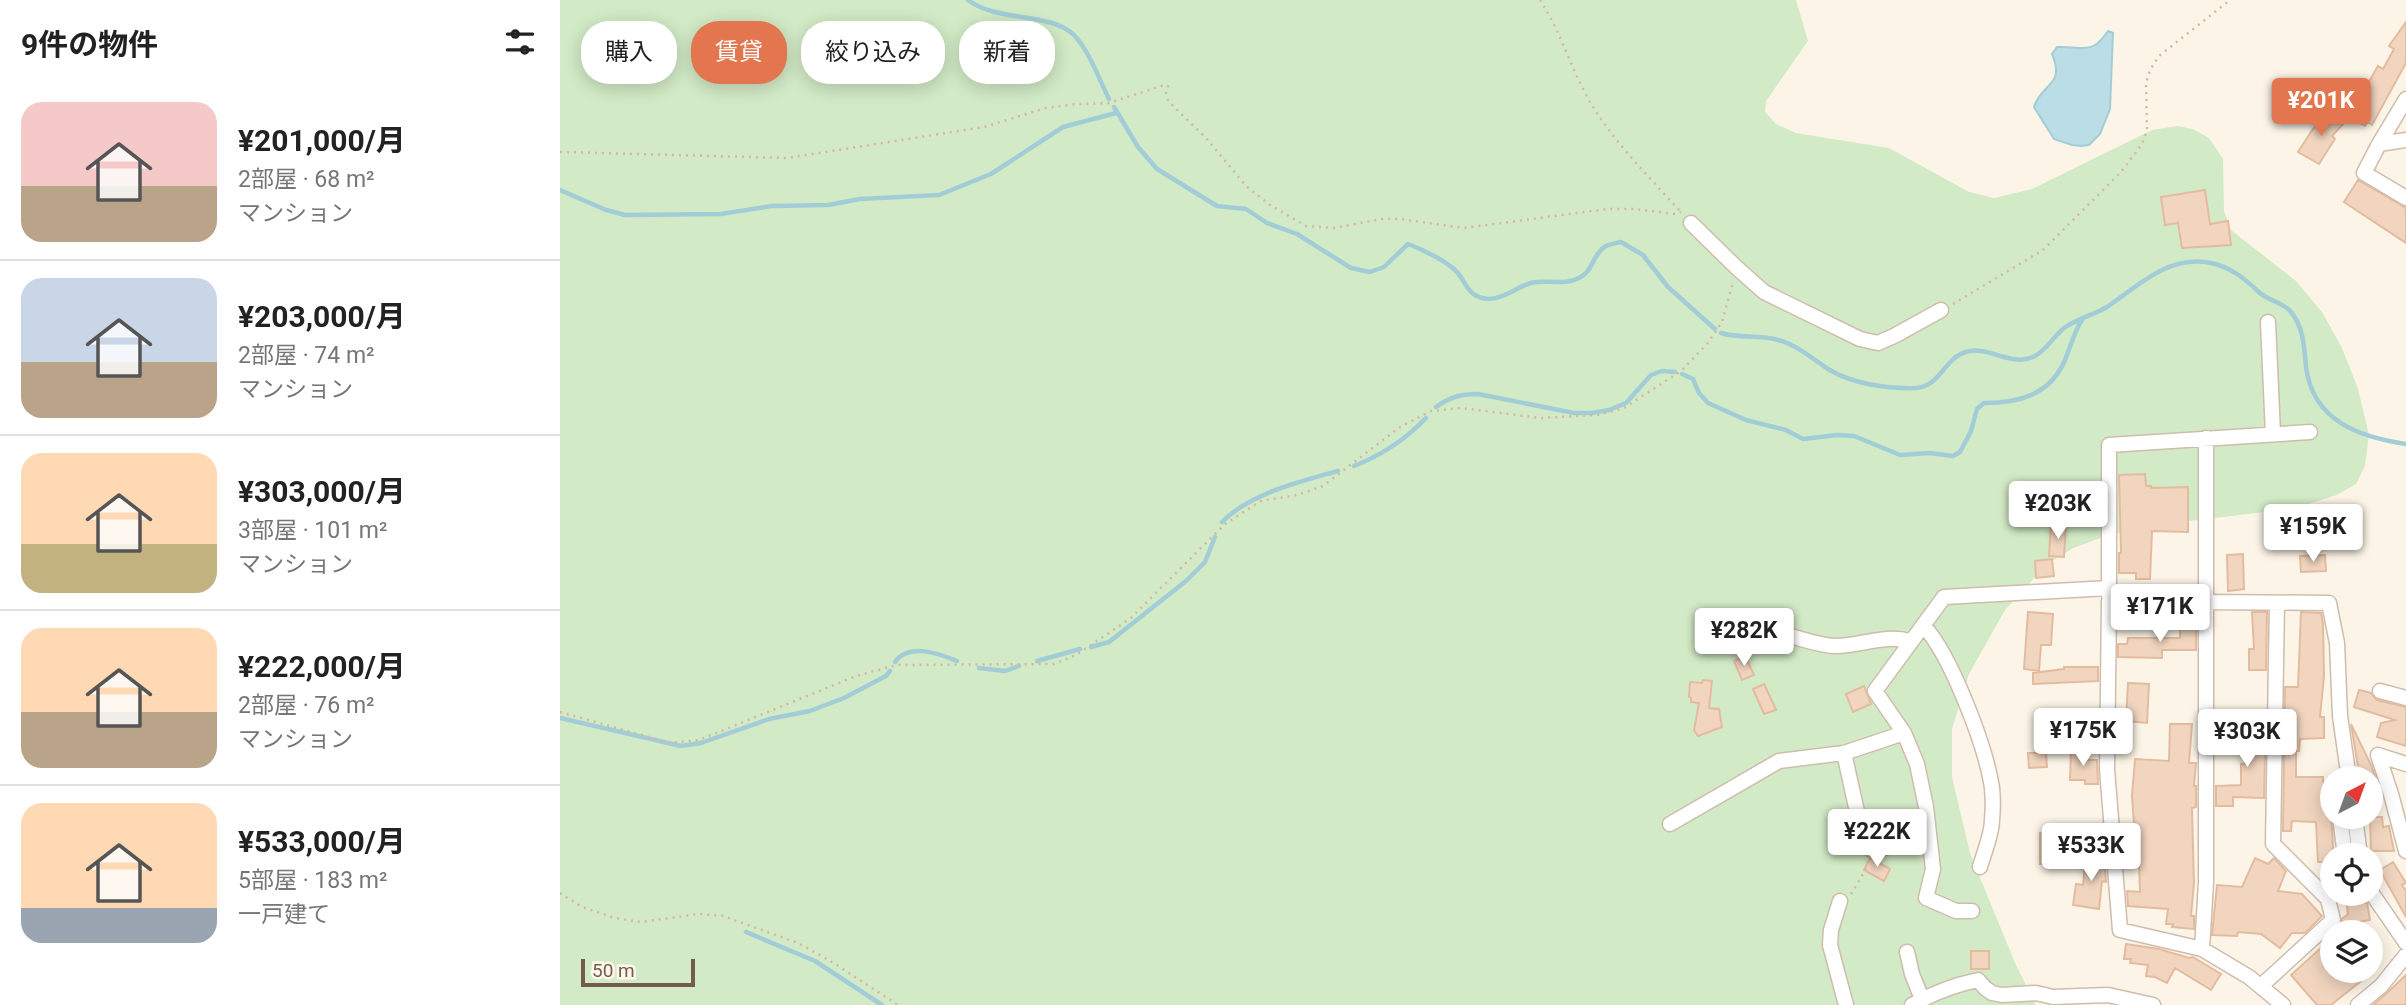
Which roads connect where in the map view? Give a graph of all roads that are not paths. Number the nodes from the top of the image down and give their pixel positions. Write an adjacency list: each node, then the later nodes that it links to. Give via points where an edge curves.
1 (2406, 99): 3 (street)
2 (2406, 140): 3 (street)
3 (2379, 144): 4 (street, via 2364,173)
4 (2406, 198)
5 (1686, 217): 6 (street, via 1764,292 1860,339 1878,343)
6 (1941, 310)
7 (2268, 322): 9 (street)
8 (2309, 432): 9 (street)
9 (2273, 434): 10 (street)
10 (2206, 438): 11 (street, via 2109,446); 12 (street)
11 (2109, 594): 12 (street); 14 (street, via 1944,597); 34 (street, via 2107,769 2120,930)
12 (2206, 602): 13 (street); 34 (street)
13 (2277, 603): 22 (street, via 2329,603 2337,643); 28 (street, via 2273,844)
14 (1923, 625): 16 (street); 27 (street, via 1951,667 1992,787 1992,823)
15 (1741, 639): 16 (street, via 1754,632 1838,646)
16 (1909, 641): 19 (street, via 1875,691)
17 (2380, 691): 18 (street)
18 (2406, 698)
19 (1904, 733): 20 (street); 25 (street, via 1917,764)
20 (1844, 753): 23 (street, via 1779,761); 25 (street, via 1864,843 1870,849)
21 (2406, 764): 24 (street, via 2378,755)
22 (2347, 766)
23 (1670, 824)
24 (2404, 832): 26 (street)
25 (1930, 842): 32 (street, via 1933,869 1926,898 1956,911)
26 (2406, 851)
27 (1980, 867)
28 (2320, 884)
29 (2331, 906): 37 (street, via 2333,920)
30 (2381, 906): 33 (street)
31 (1838, 907): 39 (street, via 1830,945)
32 (1972, 911)
33 (2406, 943)
34 (2202, 949): 37 (street)
35 (1907, 952): 38 (street)
36 (2406, 955): 42 (street)
37 (2261, 986): 41 (street)
38 (1917, 1002): 40 (street, via 1978,980 1992,993 2002,995 2108,995)
39 (1846, 1005)
40 (2153, 1005)
41 (2283, 1005)
42 (2358, 1005)

